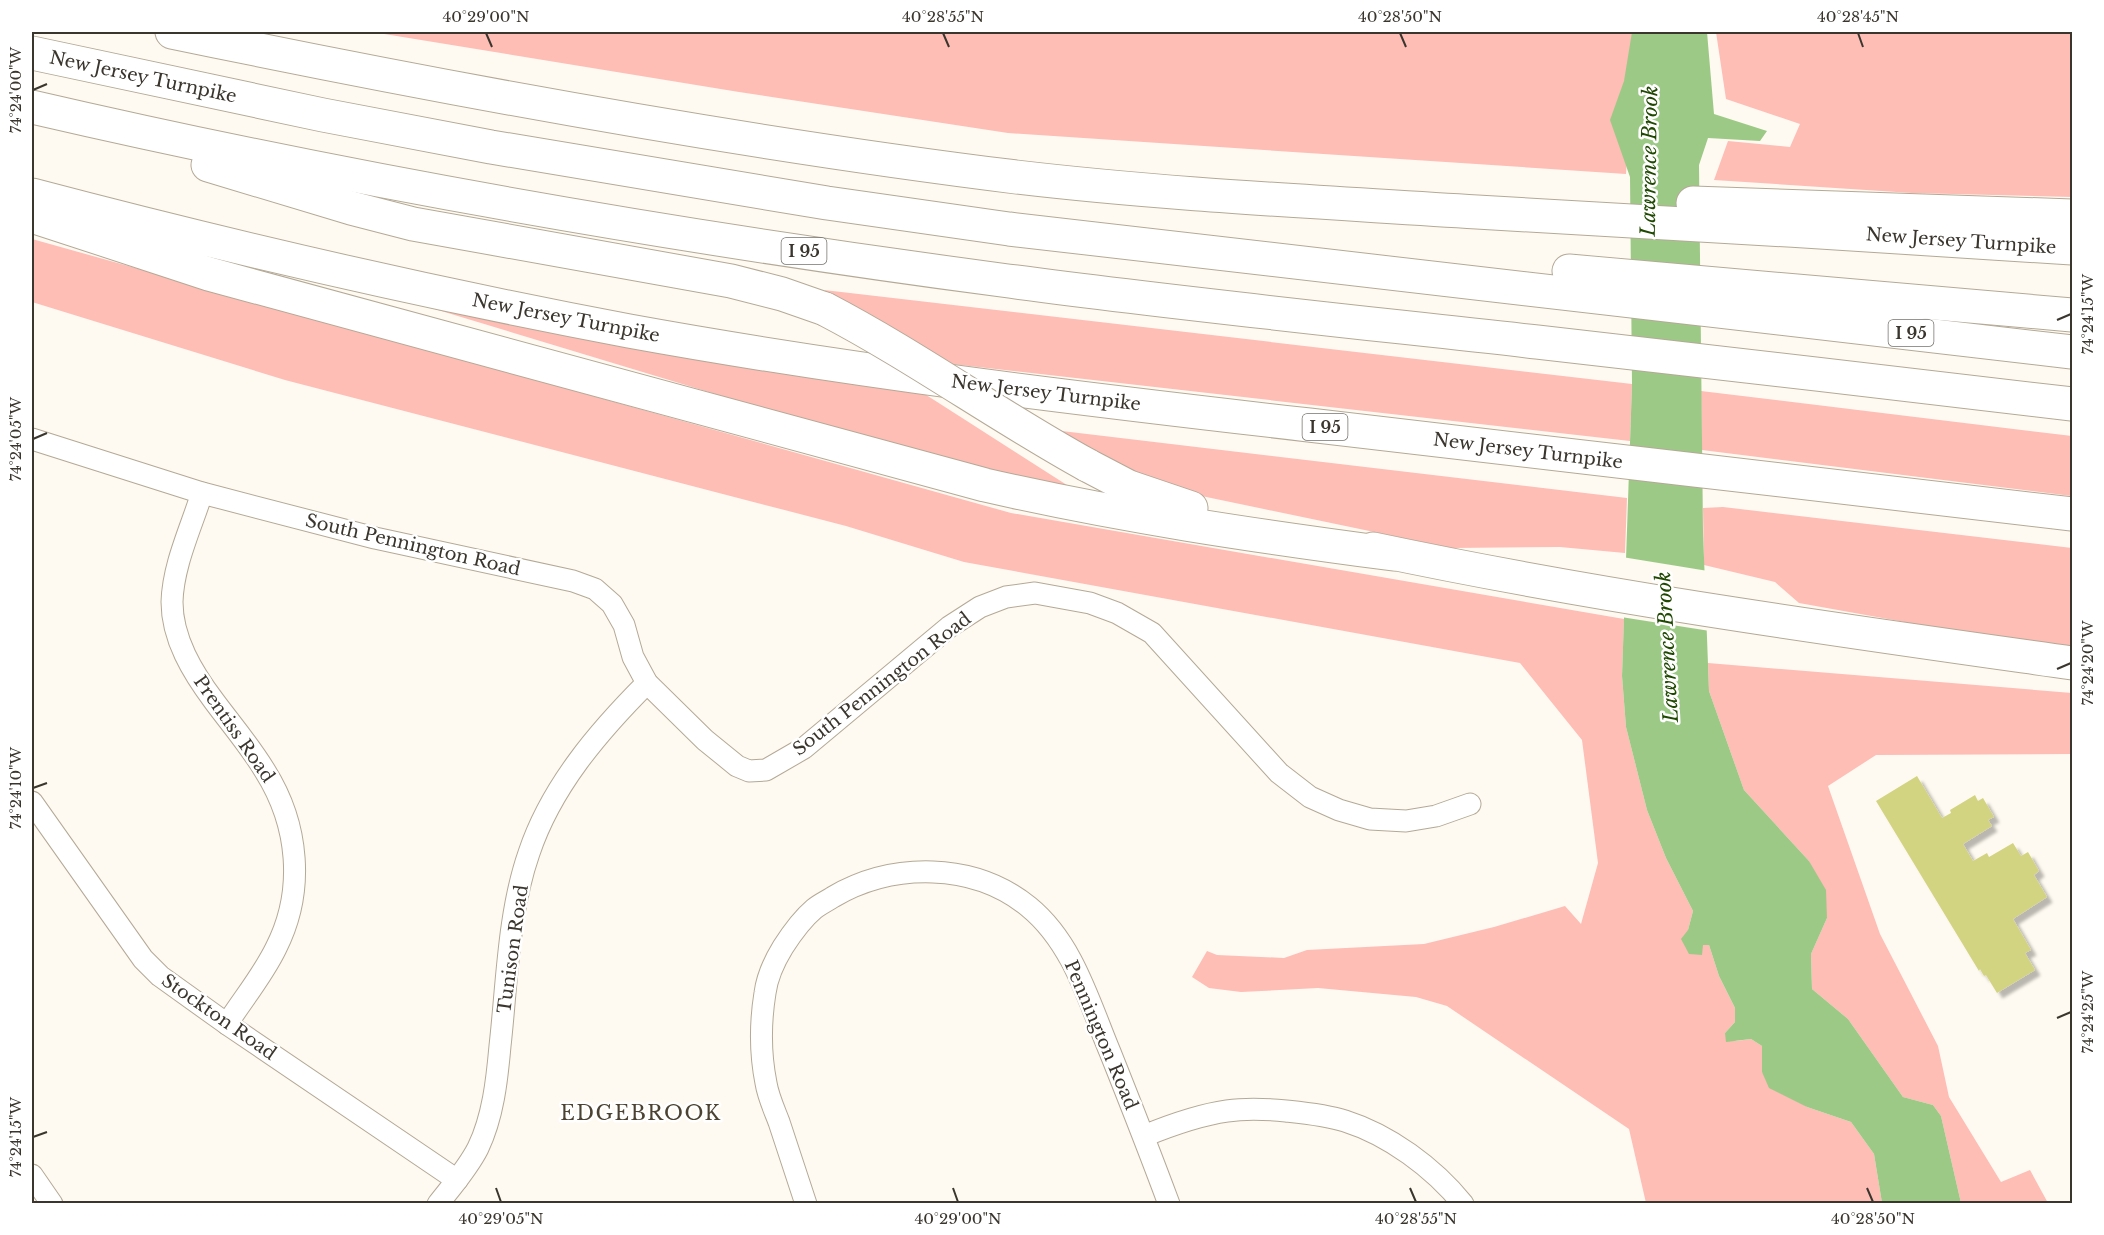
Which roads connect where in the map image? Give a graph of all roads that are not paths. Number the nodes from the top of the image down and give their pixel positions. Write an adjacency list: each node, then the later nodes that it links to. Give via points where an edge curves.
1 (172, 32): 6 (highway, New Jersey Turnpike, via 500,97 840,153 1020,177 1379,206 1519,200 1582,209)
2 (32, 53): 9 (highway, New Jersey Turnpike, via 490,147 1009,229 1421,278 1583,283)
3 (32, 108): 12 (highway, I 95, via 313,168 655,229 1001,280); 16 (highway, bridge, via 382,216 782,294 825,309 866,331 1051,446 1129,487 1221,518)
4 (32, 195): 15 (highway, New Jersey Turnpike / I 95, via 307,264 468,299 645,333 995,388)
5 (32, 216): 16 (highway, via 209,274 985,485 1250,535)
6 (1748, 216): 7 (highway); 8 (highway, New Jersey Turnpike)
7 (2073, 216)
8 (2073, 248)
9 (1749, 301): 10 (highway); 11 (highway, I 95)
10 (2073, 315)
11 (2073, 352)
12 (2073, 404)
13 (32, 439): 14 (street, South Pennington Road)
14 (202, 493): 18 (street, South Pennington Road, via 595,589 612,604); 21 (street, Prentiss Road, via 175,578 172,604 177,633 198,679 265,770 279,796 296,861 295,893 288,922 276,949)
15 (2073, 514)
16 (1394, 554): 17 (highway, via 1762,619)
17 (2073, 663)
18 (647, 683): 20 (street, South Pennington Road, via 737,766 749,771 766,770 804,748 949,627 980,607 1006,597 1035,593 1090,603 1152,633 1279,773 1310,797 1370,819 1436,816); 24 (street, Tunison Road, via 609,721 576,764 550,804 528,853 515,907 497,1079 478,1149)
19 (32, 802): 21 (street, Stockton Road, via 143,958 160,976)
20 (1470, 804)
21 (227, 1024): 24 (street, Stockton Road)
22 (1144, 1136): 27 (street, Pennington Road, via 1074,966 1058,939 1030,908 1005,890 969,877 897,873 862,883 816,907 796,926 777,958 765,990 761,1025 766,1086); 28 (street, Pennington Road); 29 (street, via 1187,1119 1228,1110 1288,1111 1344,1120 1376,1133 1416,1159)
23 (32, 1175): 25 (street)
24 (458, 1180): 26 (street, Tunison Road)
25 (51, 1203)
26 (438, 1203)
27 (806, 1203)
28 (1169, 1203)
29 (1462, 1203)

